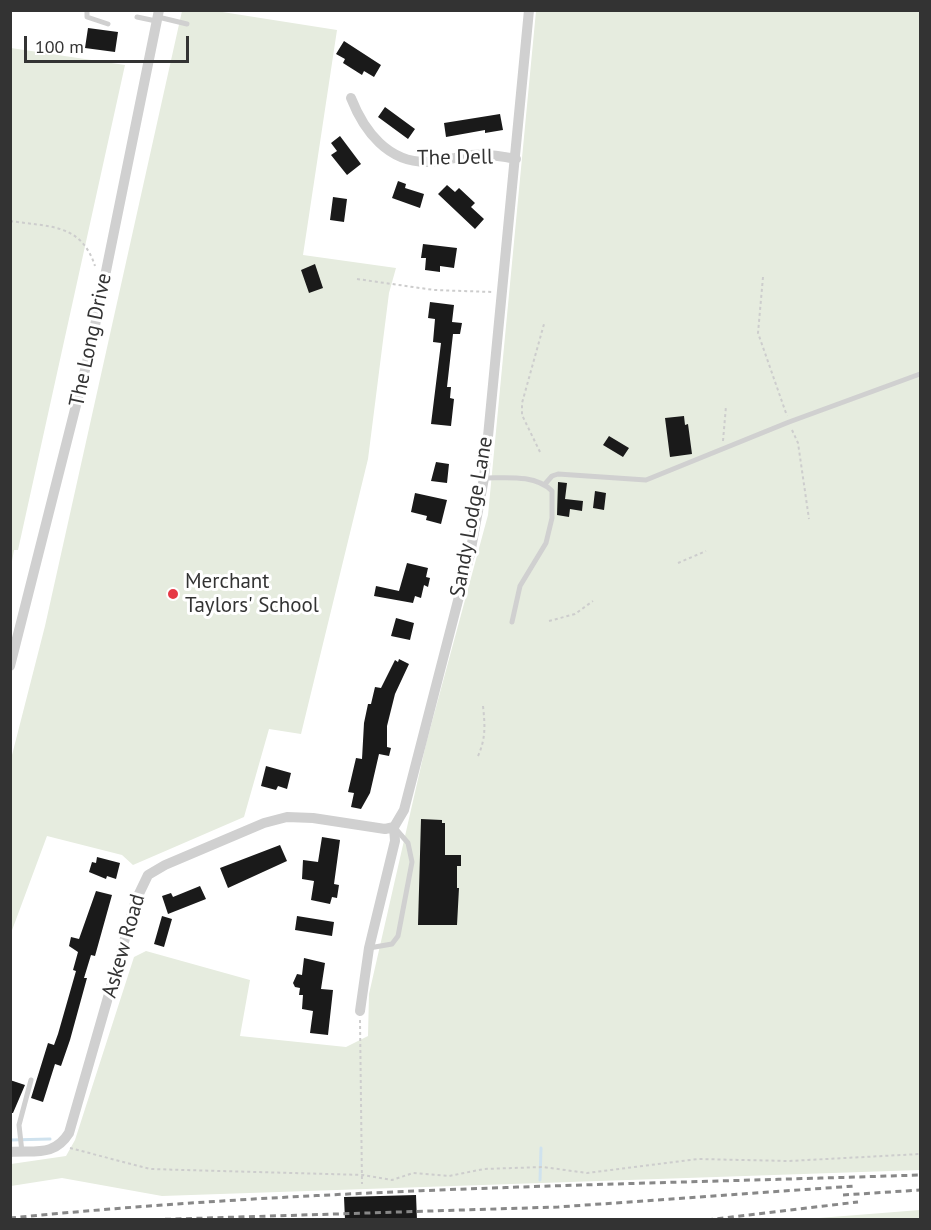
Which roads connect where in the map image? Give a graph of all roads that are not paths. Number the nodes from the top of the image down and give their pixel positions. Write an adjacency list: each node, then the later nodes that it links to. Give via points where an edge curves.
1 (87, 10): 5 (lane, via 91,20)
2 (529, 10): 8 (street, Sandy Lodge Lane)
3 (158, 16): 4 (lane); 6 (lane); 13 (street, The Long Drive, via 76,411)
4 (137, 17)
5 (108, 24)
6 (187, 24)
7 (351, 98): 8 (street, The Dell, via 374,138 403,158 428,162 487,155)
8 (516, 159): 10 (street, Sandy Lodge Lane)
9 (921, 374): 11 (lane, via 646,480 558,474)
10 (484, 478): 11 (lane, via 530,479); 14 (street, Sandy Lodge Lane, via 470,554 404,810)
11 (545, 484): 12 (lane, via 552,491 549,534 520,586)
12 (512, 622)
13 (10, 666)
14 (394, 827): 15 (street, Sandy Lodge Lane, via 394,848); 15 (lane, via 408,843 412,862 398,936 392,944); 18 (street, Askew Road, via 385,829 300,816 274,819 148,875 136,900 74,1123 60,1145 45,1152)
15 (369, 948): 16 (street, Sandy Lodge Lane)
16 (360, 1013)
17 (30, 1080): 18 (lane)
18 (16, 1152)

